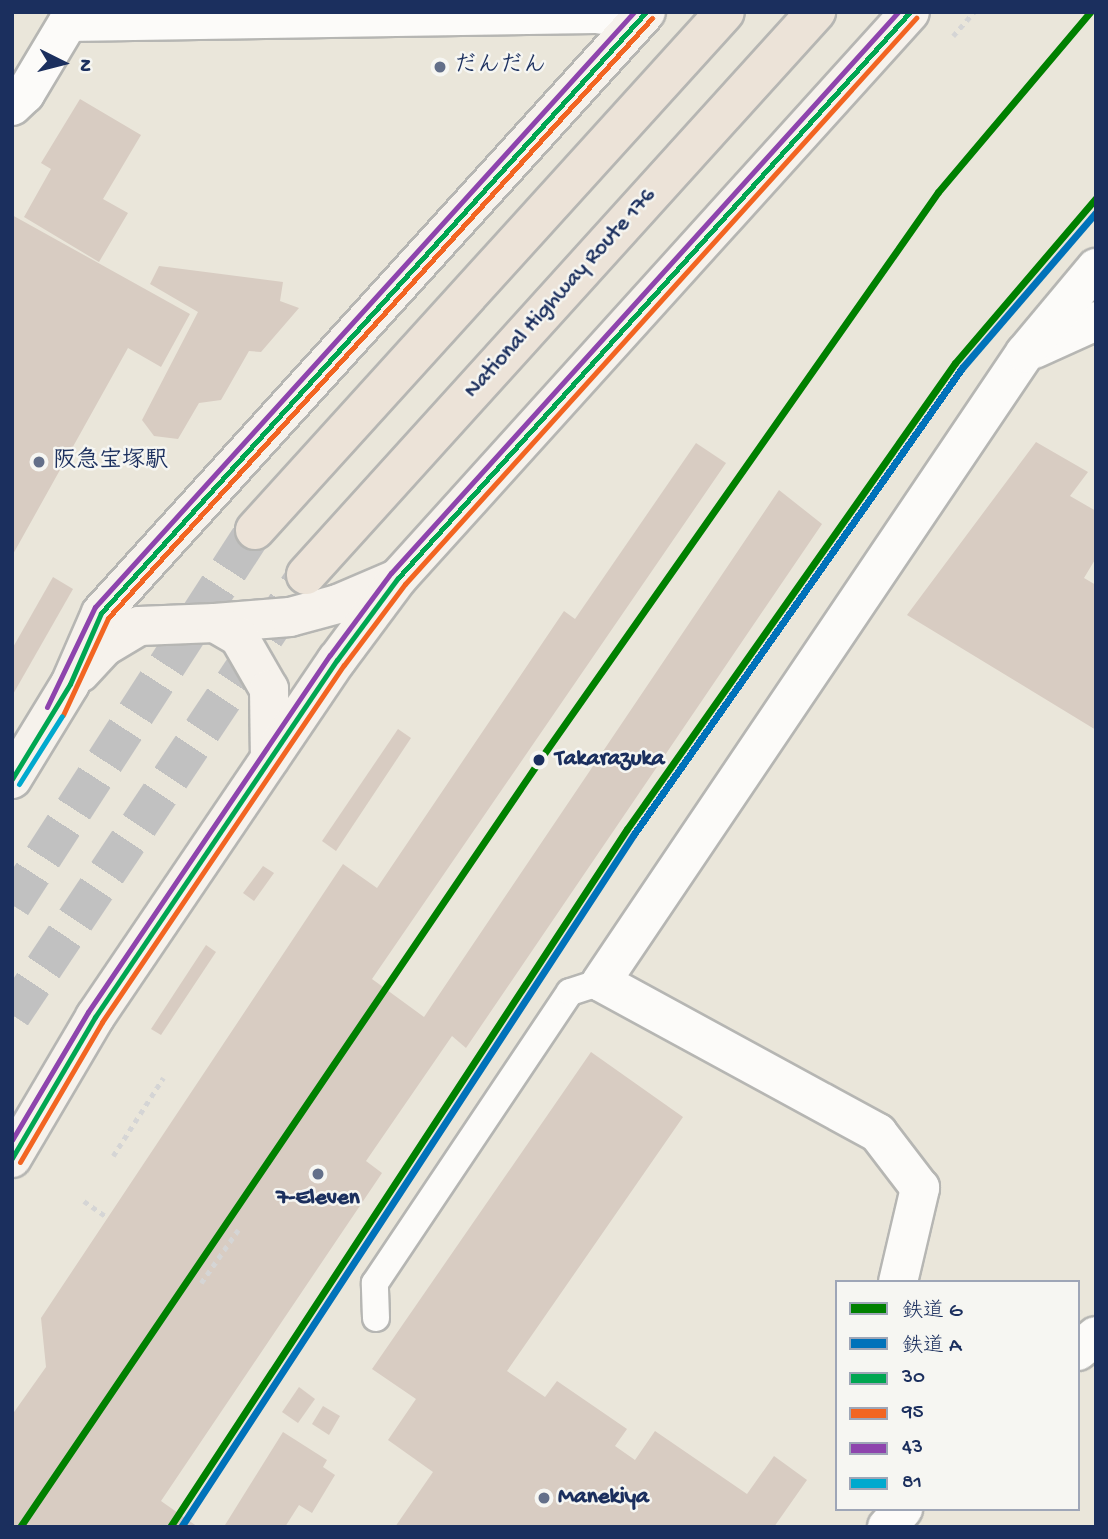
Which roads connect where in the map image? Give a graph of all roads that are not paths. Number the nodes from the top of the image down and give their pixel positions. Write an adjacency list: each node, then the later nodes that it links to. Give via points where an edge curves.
1 (725, 12): 10 (highway)
2 (816, 12): 11 (highway, National Highway Route 176)
3 (910, 12): 12 (street)
4 (643, 16): 5 (street); 14 (street, via 101,612)
5 (71, 17): 6 (street, via 25,94)
6 (12, 106)
7 (1096, 268): 9 (street)
8 (1096, 321): 9 (street)
9 (1025, 353): 17 (street)
10 (255, 530)
11 (306, 575)
12 (398, 578): 13 (street, via 338,604 290,617); 15 (street)
13 (215, 623): 14 (street, via 139,626 104,647); 15 (street, via 239,637 269,689)
14 (70, 684): 16 (street)
15 (270, 758): 18 (street, via 95,1017)
16 (12, 779)
17 (601, 982): 19 (street, via 877,1133 920,1188); 20 (lane, via 570,992 375,1283)
18 (12, 1158)
19 (898, 1280)
20 (376, 1318)
21 (1096, 1336): 22 (street)
22 (1080, 1349)

